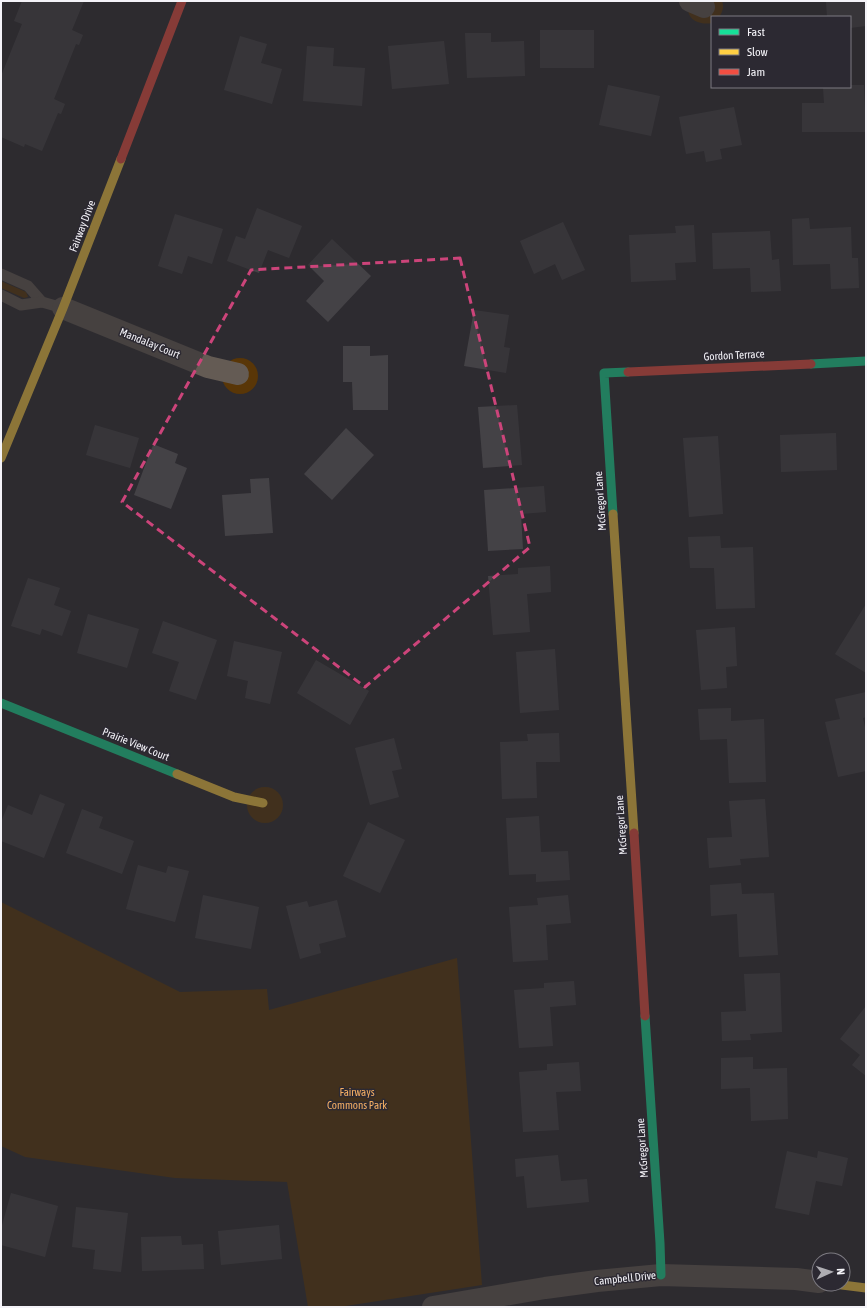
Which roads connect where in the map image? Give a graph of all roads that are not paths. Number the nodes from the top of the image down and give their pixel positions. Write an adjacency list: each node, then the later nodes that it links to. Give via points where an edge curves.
1 (182, 1): 5 (street, Fairway Drive)
2 (1, 274): 4 (lane, via 28,286)
3 (1, 296): 4 (lane, via 22,305)
4 (42, 302): 5 (lane)
5 (63, 308): 8 (street, Mandalay Court, via 208,366); 9 (street, Fairway Drive)
6 (866, 361): 7 (street, Gordon Terrace)
7 (604, 373): 12 (street, McGregor Lane)
8 (238, 374)
9 (1, 458)
10 (1, 703): 11 (street, Prairie View Court, via 234,797)
11 (263, 803)
12 (661, 1275): 13 (street, Campbell Drive); 16 (street, Campbell Drive, via 545,1288)
13 (811, 1281)
14 (851, 1286): 15 (street)
15 (866, 1288)
16 (433, 1307)

